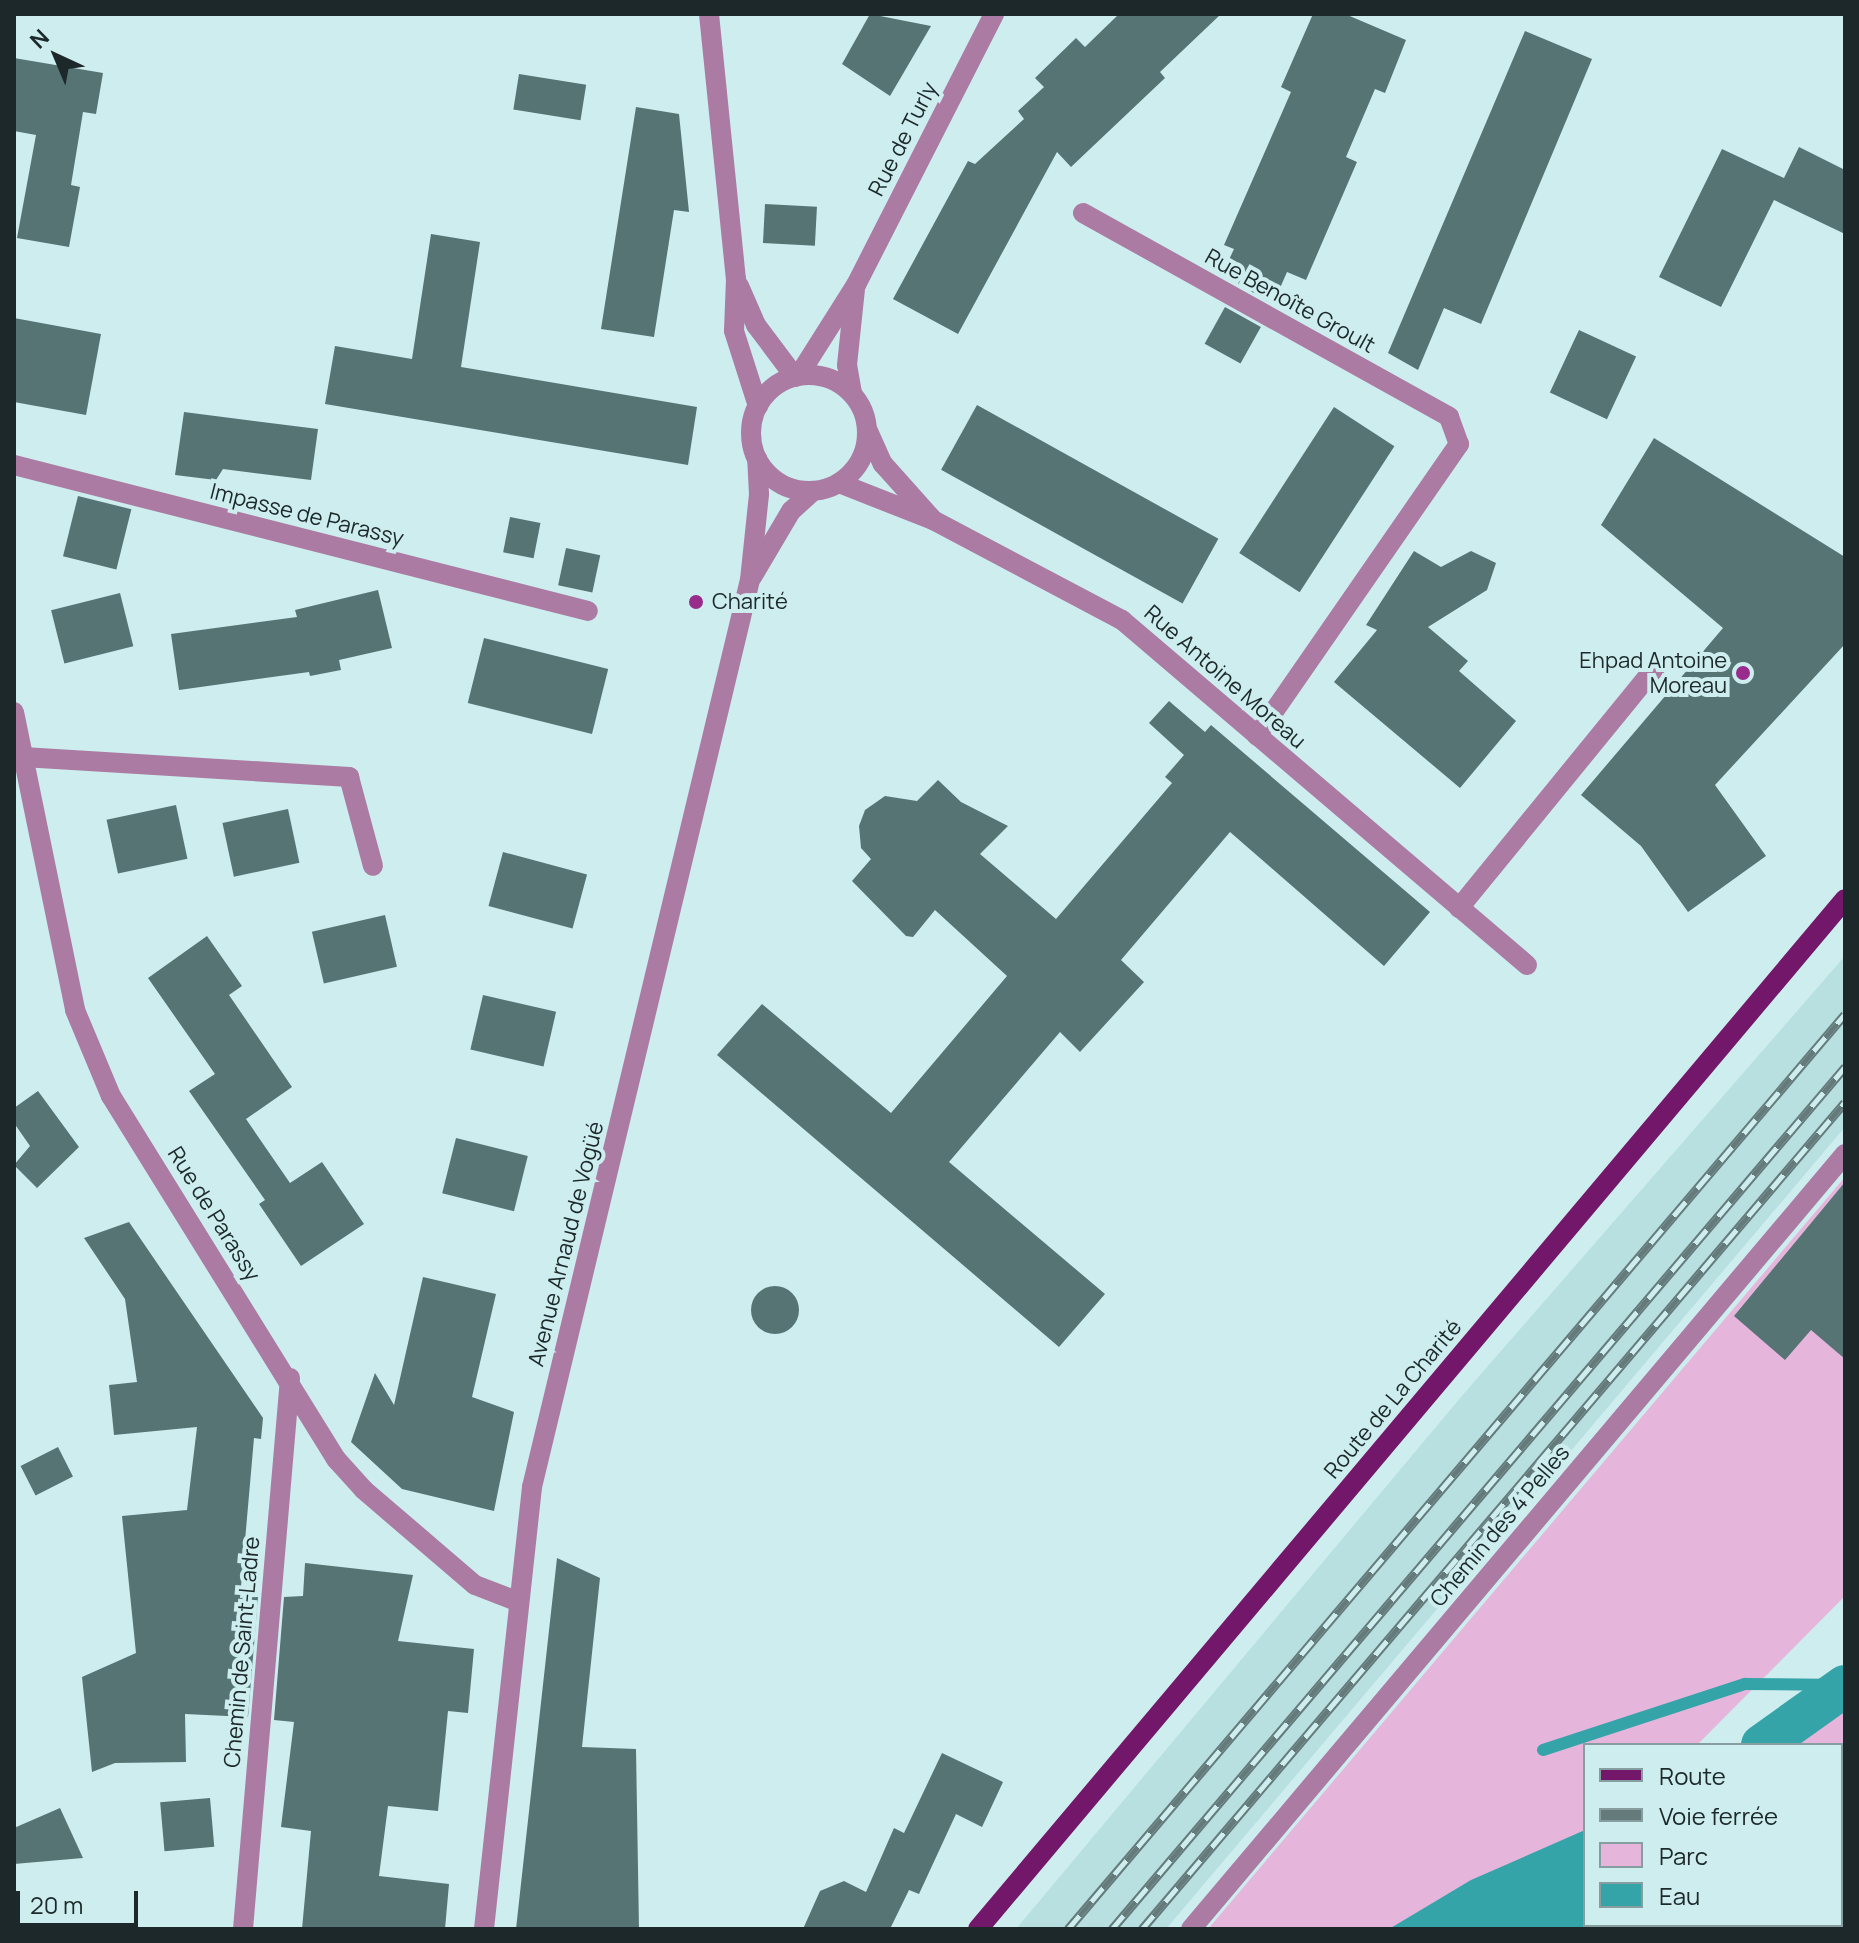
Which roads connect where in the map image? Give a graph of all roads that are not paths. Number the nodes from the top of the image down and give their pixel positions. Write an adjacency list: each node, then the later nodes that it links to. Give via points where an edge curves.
1 (709, 14): 4 (street, Avenue Arnaud de Vogüé)
2 (994, 14): 5 (street, Rue de Turly)
3 (1083, 213): 19 (street, Rue Benoîte Groult, via 1449,417 1459,444)
4 (736, 279): 6 (street, Avenue Arnaud de Vogüé, via 756,325); 8 (street, Avenue Arnaud de Vogüé, via 734,331)
5 (856, 285): 6 (street, Rue de Turly); 7 (street, Rue de Turly, via 847,365)
6 (797, 376): 7 (street, via 827,378); 8 (street, via 780,382)
7 (852, 393): 9 (street)
8 (758, 406): 10 (street, Avenue Arnaud de Vogüé, via 751,432)
9 (868, 431): 12 (street, via 855,470); 14 (street, Rue Antoine Moreau, via 883,464)
10 (757, 459): 13 (street, via 771,477 791,488); 15 (street, Avenue Arnaud de Vogüé, via 759,494)
11 (14, 465): 16 (street, Impasse de Parassy)
12 (839, 483): 13 (street, Avenue Arnaud de Vogüé); 14 (street, Rue Antoine Moreau)
13 (813, 491): 15 (street, Avenue Arnaud de Vogüé, via 791,511)
14 (933, 520): 19 (street, Rue Antoine Moreau, via 1122,620)
15 (750, 580): 27 (street, Avenue Arnaud de Vogüé, via 532,1487)
16 (588, 611)
17 (1659, 663): 23 (street)
18 (14, 712): 20 (street, Rue de Parassy)
19 (1257, 736): 23 (street, Rue Antoine Moreau)
20 (23, 757): 21 (street, via 349,777); 26 (street, Rue de Parassy, via 75,1010 111,1096)
21 (373, 866)
22 (1845, 899): 30 (main road, Route de La Charité)
23 (1459, 908): 24 (street, Rue Antoine Moreau)
24 (1527, 965)
25 (1845, 1154): 31 (street, Chemin des 4 Pelles)
26 (290, 1378): 27 (street, Rue de Parassy, via 336,1459 364,1490 475,1585); 28 (street, Chemin de Saint-Ladre)
27 (519, 1602): 29 (street, Avenue Arnaud de Vogüé)
28 (243, 1929)
29 (484, 1929)
30 (978, 1929)
31 (1191, 1929)

